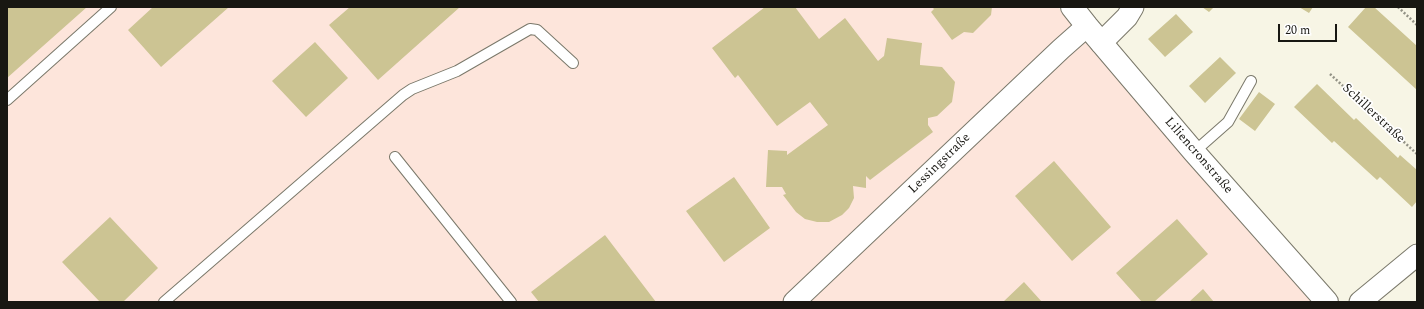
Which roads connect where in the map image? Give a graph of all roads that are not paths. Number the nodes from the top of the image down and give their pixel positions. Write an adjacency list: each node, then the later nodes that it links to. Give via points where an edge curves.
1 (112, 7): 8 (lane)
2 (1072, 7): 4 (street, Liliencronstraße)
3 (1133, 7): 5 (street, via 1127,18)
4 (1087, 26): 5 (street, Liliencronstraße); 14 (street, Lessingstraße)
5 (1101, 43): 9 (street, Liliencronstraße)
6 (573, 63): 12 (lane, via 537,30 530,30 458,71 412,89)
7 (1251, 81): 9 (lane, via 1228,122)
8 (7, 100)
9 (1194, 152): 15 (street, Liliencronstraße)
10 (395, 157): 13 (lane)
11 (1417, 255): 16 (street)
12 (164, 302)
13 (511, 302)
14 (794, 302)
15 (1327, 302)
16 (1360, 302)

